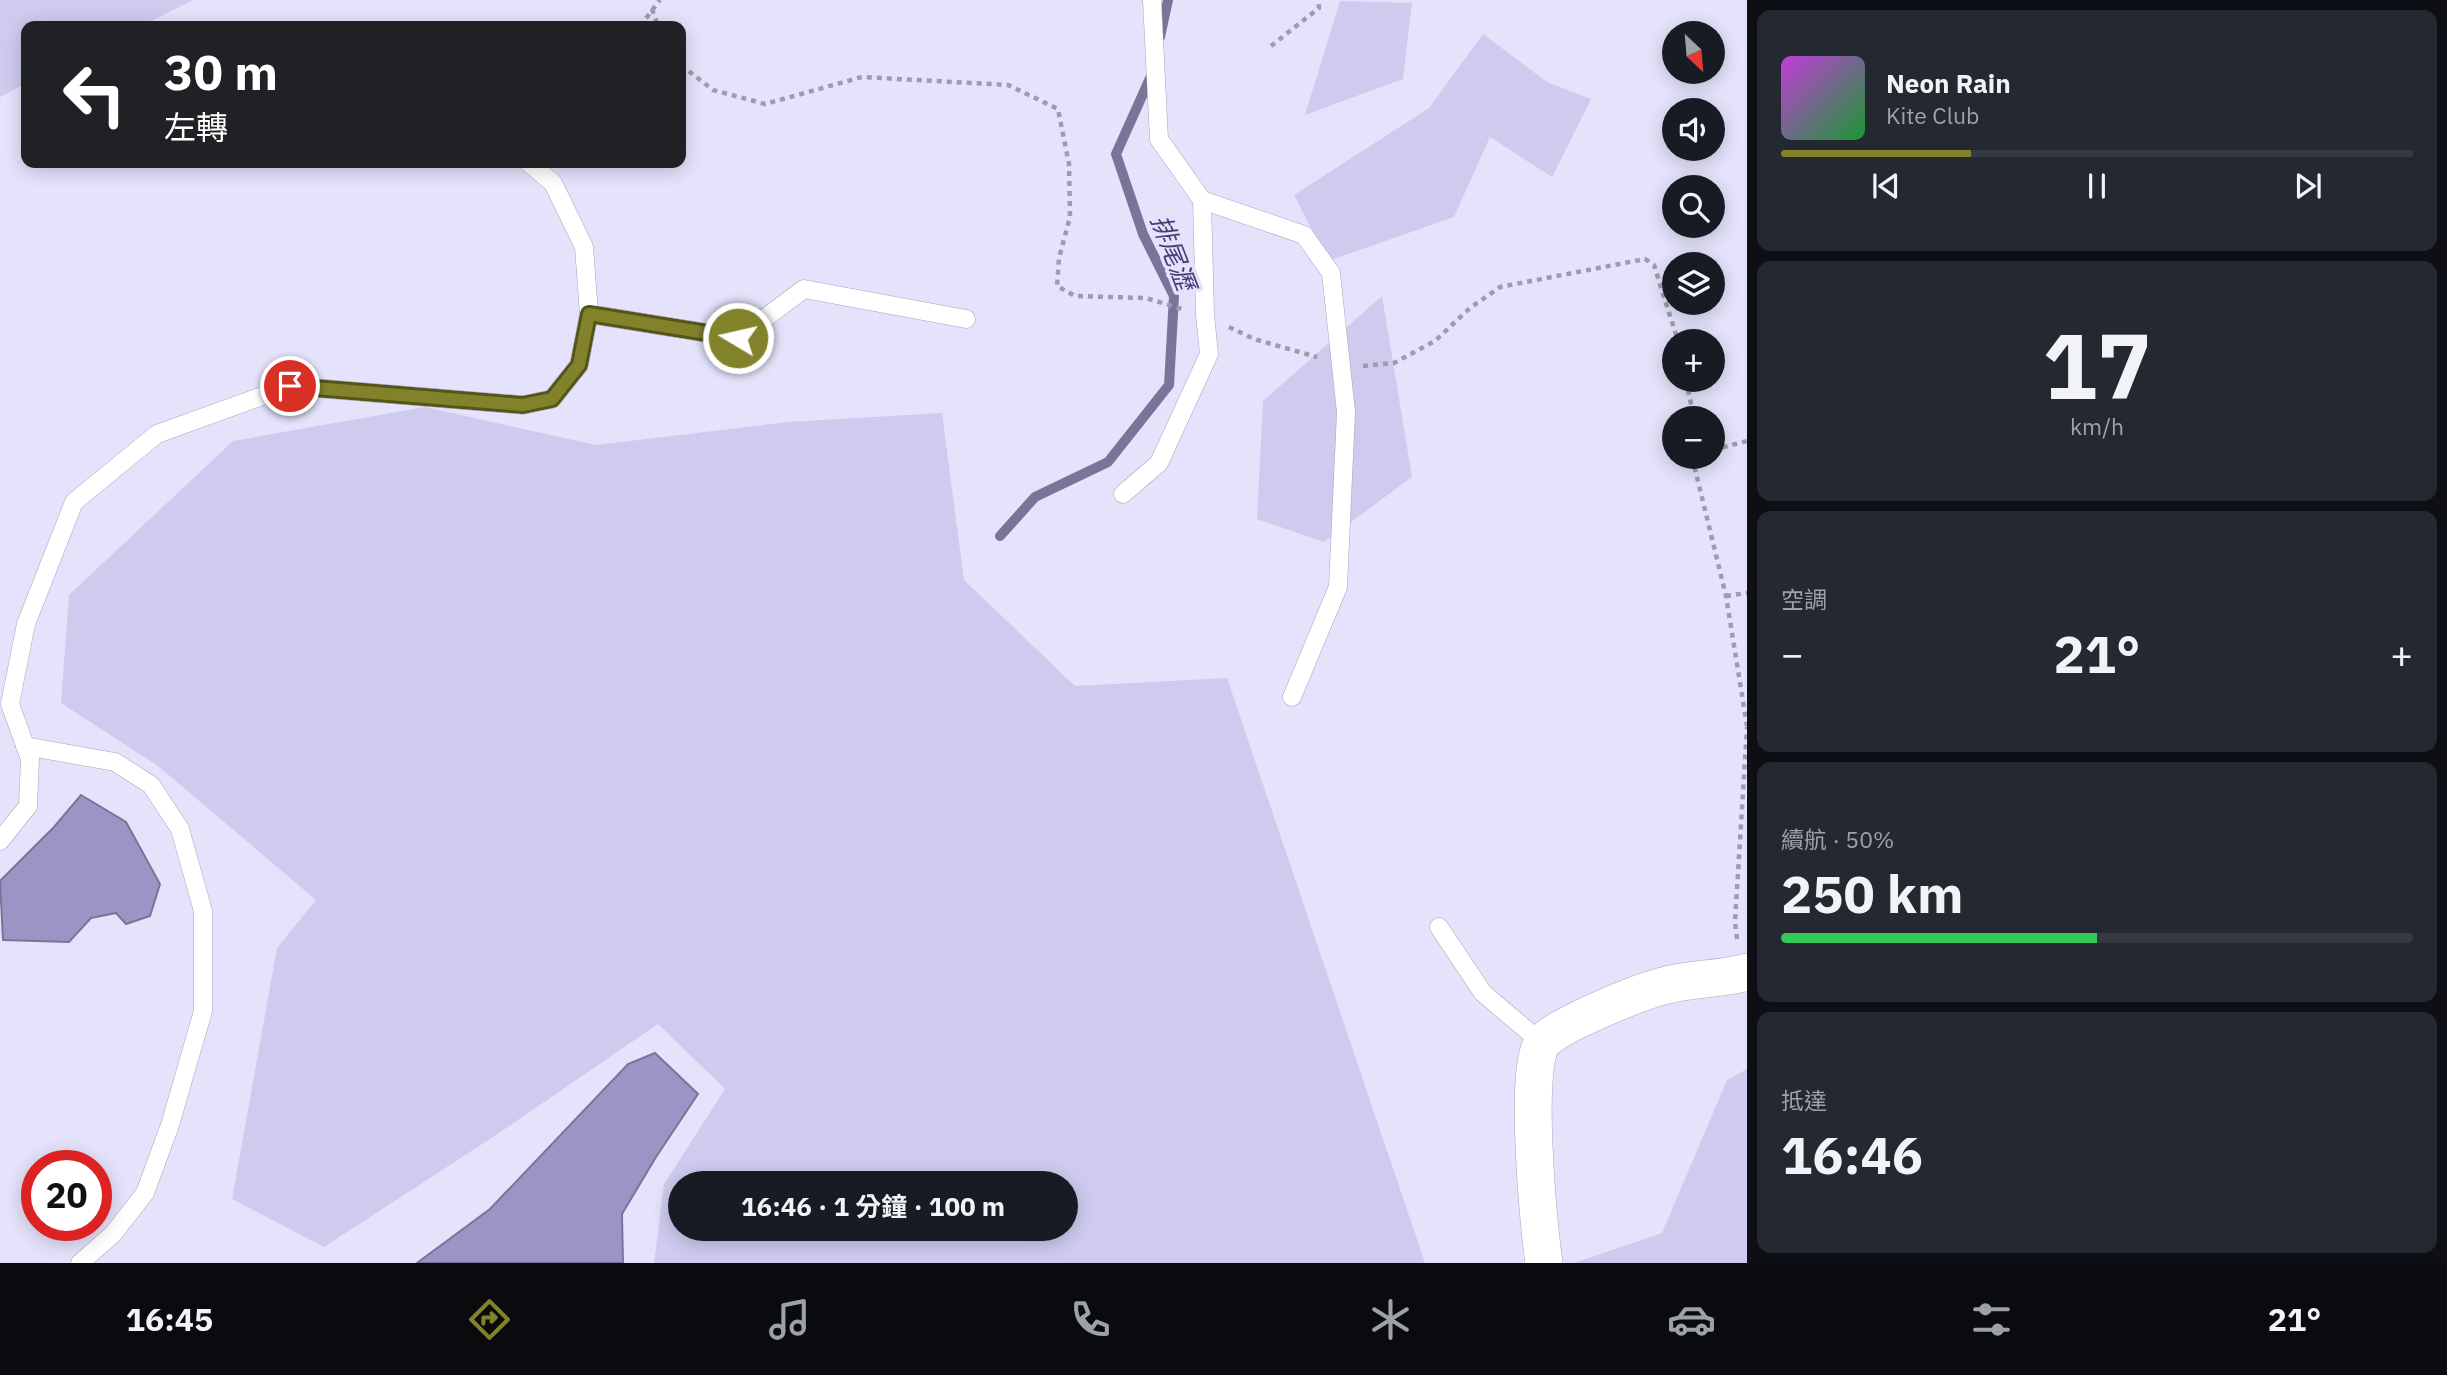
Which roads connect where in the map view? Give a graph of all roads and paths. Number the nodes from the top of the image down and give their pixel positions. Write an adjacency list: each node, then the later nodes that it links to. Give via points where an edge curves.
1 (660, 0): 4 (path)
2 (1152, 0): 9 (lane, via 1159,139)
3 (1318, 0): 7 (path, via 1319,8)
4 (652, 8): 5 (path); 6 (path)
5 (643, 21)
6 (656, 21)
7 (1271, 46)
8 (535, 168): 10 (lane, via 553,183 584,247)
9 (1202, 200): 15 (lane, via 1209,354 1159,463); 18 (lane, via 1304,235 1331,273 1346,412 1338,587)
10 (589, 314): 11 (lane, via 738,338 804,289); 20 (lane, via 579,365 552,399 523,405 290,386 157,434 74,502 26,624 10,704)
11 (966, 319)
12 (1747, 441): 13 (path)
13 (1725, 447)
14 (1695, 469): 17 (path)
15 (1123, 494)
16 (1747, 593): 17 (path)
17 (1726, 596): 19 (path)
18 (1293, 697)
19 (1747, 727): 23 (path, via 1735,922)
20 (25, 746): 21 (lane, via 30,759 28,806); 25 (lane, via 115,762 151,785 180,830 203,911 203,1011 170,1125 145,1193 113,1234)
21 (0, 841)
22 (1439, 927): 24 (lane, via 1483,993)
23 (1744, 973): 24 (street, via 1664,985 1552,1034)
24 (1542, 1043): 26 (street, via 1535,1066 1535,1164)
25 (80, 1263)
26 (1544, 1263)

